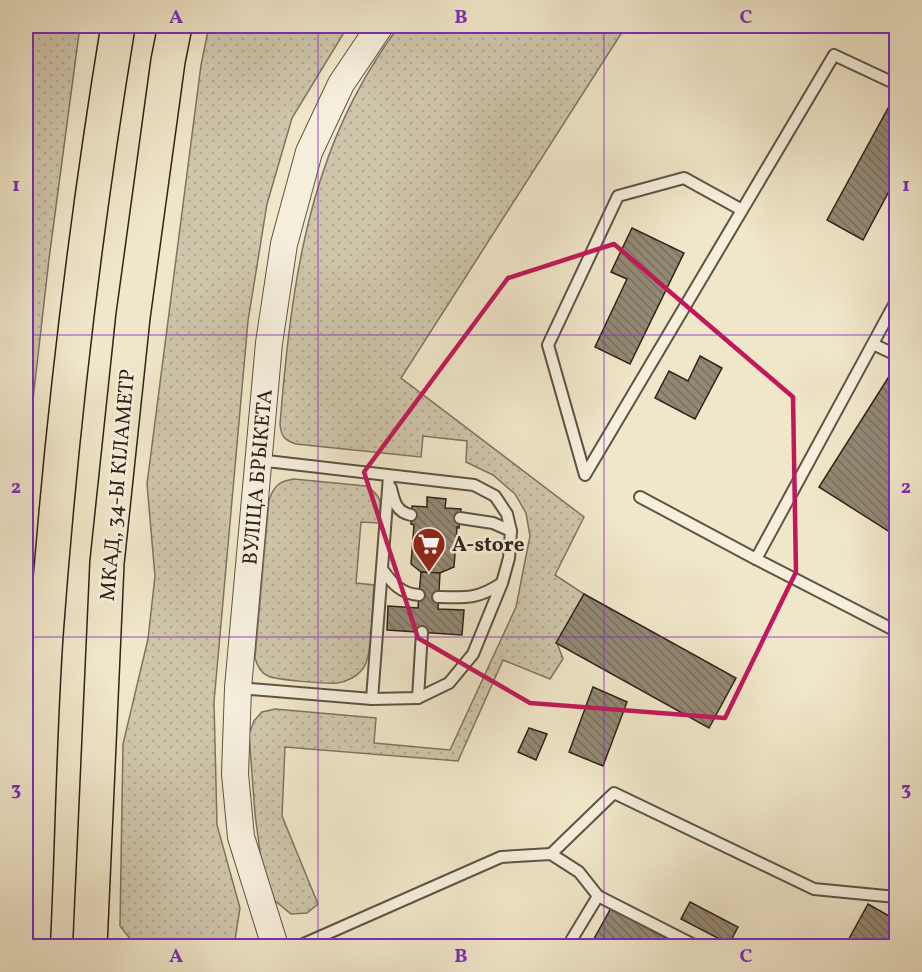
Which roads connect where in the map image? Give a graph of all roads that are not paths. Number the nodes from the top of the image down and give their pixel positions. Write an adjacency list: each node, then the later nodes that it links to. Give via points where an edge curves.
1 (118, 26): 29 (highway, via 63,433 46,637)
2 (175, 26): 28 (highway, МКАД, 34-Ы КІЛАМЕТР, via 133,317 107,563)
3 (380, 26): 9 (street, ВУЛІЦА БРЫКЕТА, via 341,84 309,152 284,244 269,343)
4 (897, 84): 5 (lane, via 834,55)
5 (742, 210): 5 (lane, via 684,178 618,196 548,345 585,475)
6 (897, 301): 7 (lane)
7 (873, 344): 8 (lane); 15 (lane)
8 (897, 355)
9 (258, 460): 10 (lane); 22 (street, ВУЛІЦА БРЫКЕТА)
10 (389, 476): 12 (lane, via 397,507); 14 (lane, via 474,485 495,496 507,514); 16 (lane)
11 (640, 497): 15 (lane)
12 (411, 515)
13 (460, 518): 14 (lane, via 493,523)
14 (511, 531): 17 (lane)
15 (756, 559): 21 (lane)
16 (382, 569): 18 (lane, via 400,590); 24 (lane)
17 (502, 583): 19 (lane, via 485,594); 23 (lane, via 473,654 449,683)
18 (419, 595)
19 (438, 597)
20 (422, 632): 23 (lane)
21 (897, 632)
22 (238, 688): 24 (lane); 32 (street, ВУЛІЦА БРЫКЕТА, via 235,774 241,837)
23 (418, 698): 24 (lane)
24 (372, 699)
25 (551, 854): 26 (lane, via 579,872); 27 (lane, via 614,793 814,889); 33 (lane, via 501,857)
26 (598, 896): 34 (lane); 35 (lane)
27 (897, 897)
28 (90, 910): 30 (highway, МКАД, 34-Ы КІЛАМЕТР); 31 (highway)
29 (33, 946)
30 (90, 946)
31 (112, 946)
32 (275, 946)
33 (299, 946)
34 (569, 946)
35 (696, 946)

